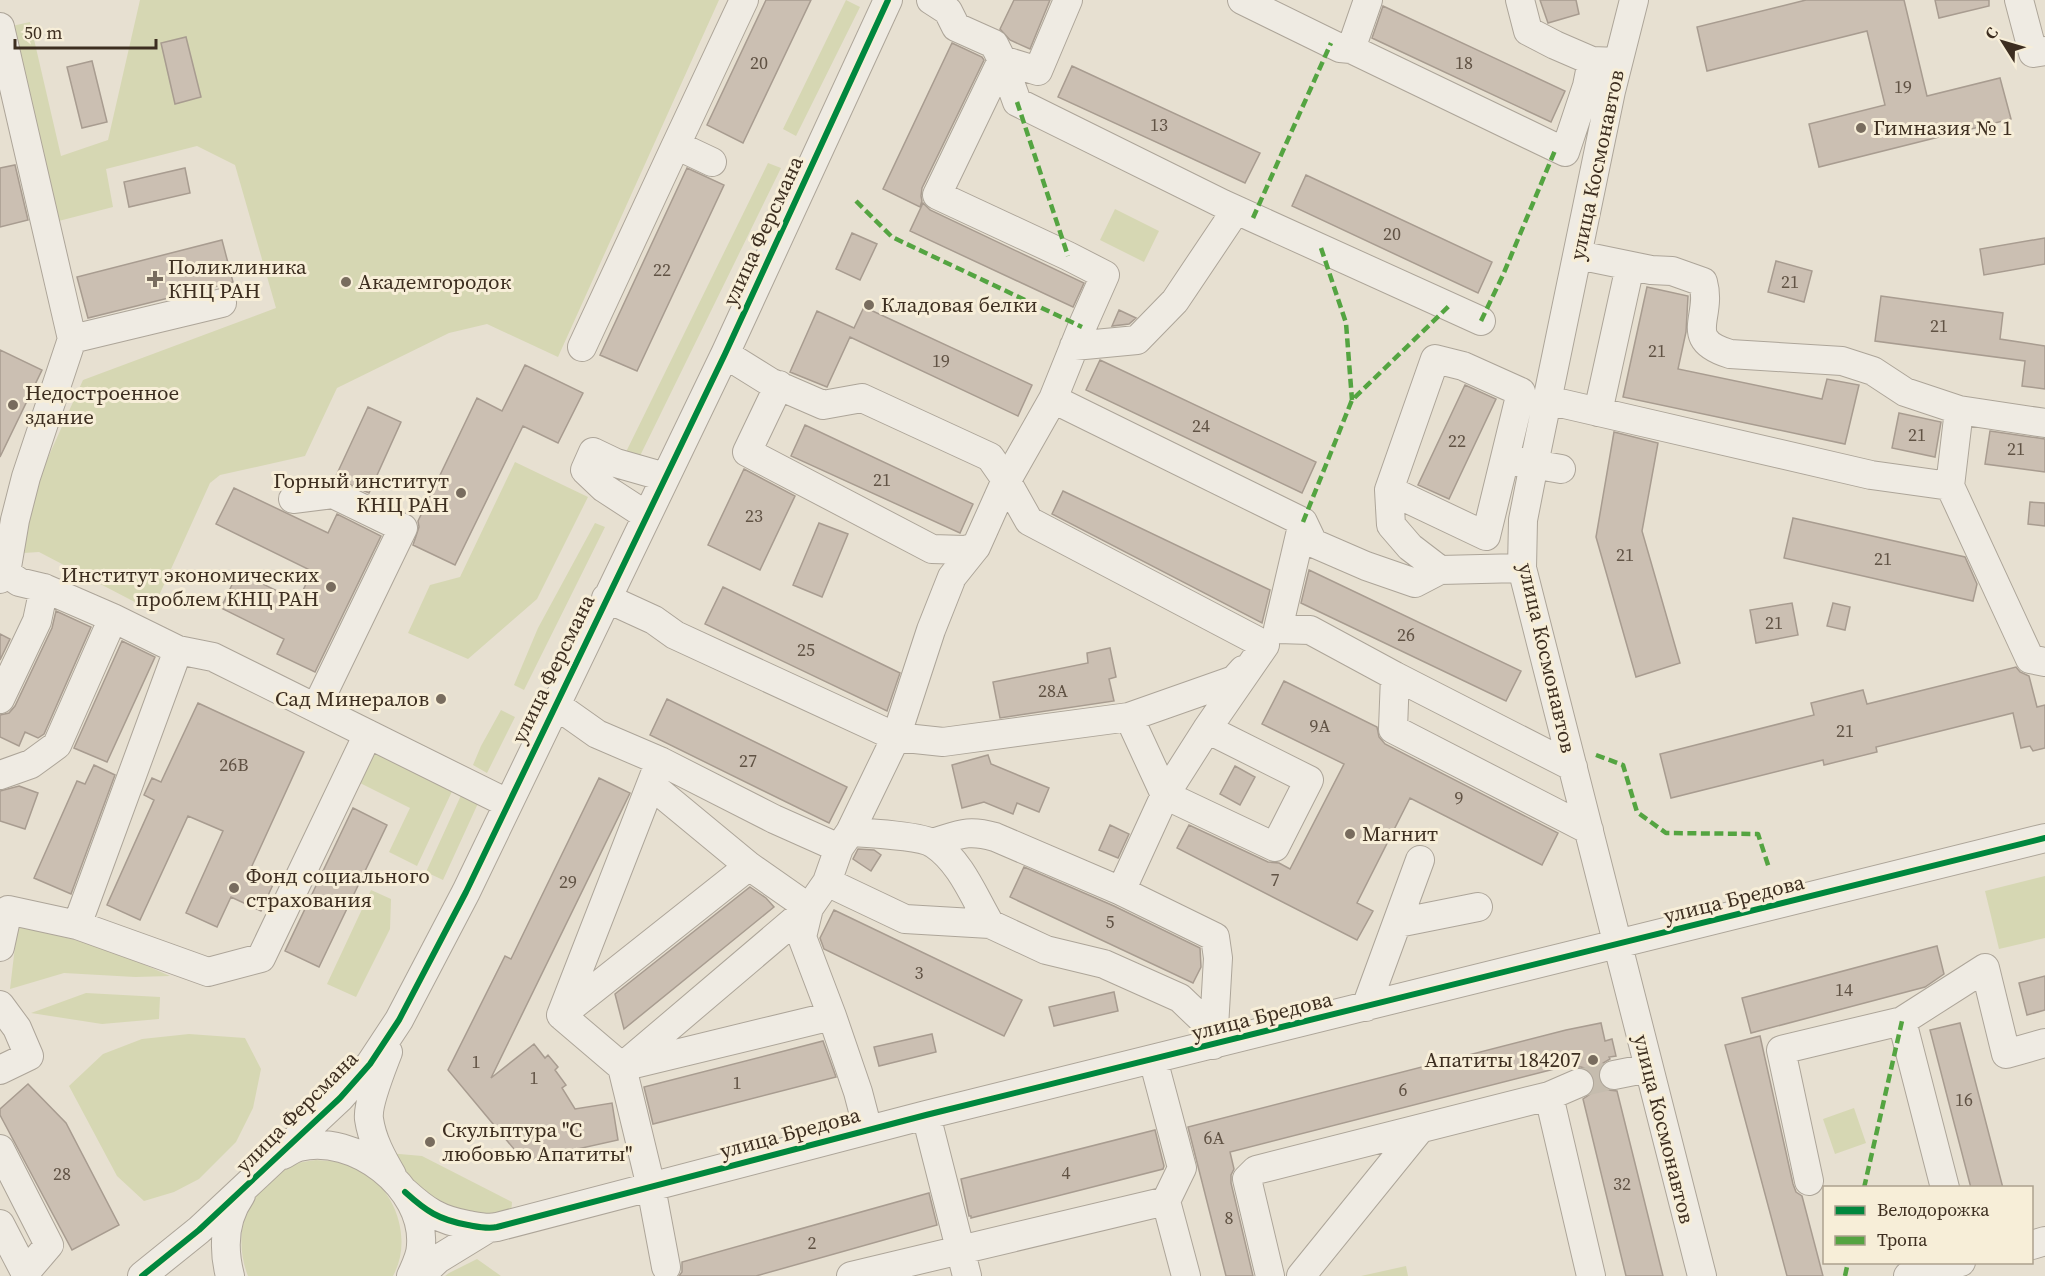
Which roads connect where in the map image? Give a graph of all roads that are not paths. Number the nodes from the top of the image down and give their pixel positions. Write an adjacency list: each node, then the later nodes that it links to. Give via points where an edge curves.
1 (744, 0): 17 (street)
2 (888, 0): 27 (street, улица Ферсмана)
3 (931, 0): 12 (street, via 948,11)
4 (969, 0): 12 (street)
5 (1068, 0): 15 (street, via 1038,71)
6 (1242, 0): 13 (street, via 1340,48)
7 (1368, 0): 13 (street)
8 (1520, 0): 16 (street, via 1528,31)
9 (1634, 0): 16 (street, улица Космонавтов)
10 (2019, 0): 14 (street, via 2033,53)
11 (0, 27): 24 (street)
12 (956, 27): 15 (street, via 994,44)
13 (1351, 49): 16 (street, via 1565,152 1587,86)
14 (2045, 51)
15 (1002, 60): 19 (street, via 1017,102); 25 (street, via 937,195 1105,275)
16 (1605, 62): 20 (street, улица Космонавтов)
17 (676, 145): 18 (street); 26 (street)
18 (712, 162)
19 (1236, 210): 23 (street); 25 (street, via 1175,301 1137,340)
20 (1578, 255): 21 (street); 30 (street, улица Космонавтов)
21 (1630, 266): 31 (street, via 1672,271 1703,282 1706,294 1701,334 1716,350 1842,361 1873,371 1905,392); 32 (street)
22 (222, 303): 24 (street)
23 (1481, 321)
24 (72, 339): 46 (street, via 26,477)
25 (1074, 346): 29 (street)
26 (582, 347)
27 (724, 354): 28 (street); 36 (street, улица Ферсмана)
28 (779, 385): 37 (street, via 823,405 862,398 990,457); 43 (street, via 747,452 932,549)
29 (1053, 399): 37 (street); 42 (street)
30 (1547, 400): 32 (street); 35 (street, улица Космонавтов)
31 (1959, 410): 33 (street); 38 (street)
32 (1598, 412): 38 (street, via 1871,475)
33 (2045, 423)
34 (1505, 459): 35 (street); 39 (street, via 1486,536); 39 (street, via 1521,392 1463,366 1435,359)
35 (1547, 466): 44 (street, улица Космонавтов, via 1523,520)
36 (665, 477): 41 (street, улица Ферсмана); 41 (street, via 593,452 585,470 604,488)
37 (1006, 480): 43 (street); 50 (street, via 1029,521)
38 (1950, 486): 52 (street, via 2030,659)
39 (1389, 490): 45 (street, via 1391,525 1410,547)
40 (294, 499): 56 (street, via 333,494 403,528)
41 (647, 516): 48 (street, улица Ферсмана)
42 (1303, 522): 45 (street, via 1313,543 1366,566 1415,583); 50 (street)
43 (976, 547): 60 (street, via 952,577)
44 (1522, 568): 45 (street); 61 (street, улица Космонавтов)
45 (1440, 570)
46 (3, 576): 47 (street)
47 (44, 588): 49 (street); 54 (street, via 37,621)
48 (606, 598): 55 (street, улица Ферсмана); 60 (street, via 654,620 675,635)
49 (113, 618): 51 (street); 63 (street, via 57,745 31,764)
50 (1272, 637): 53 (street, via 1310,630); 57 (street, via 1234,680); 58 (street)
51 (178, 650): 56 (street, via 213,657); 79 (street)
52 (2045, 662)
53 (1395, 676): 61 (street); 66 (street, via 1394,729)
54 (0, 699)
55 (556, 705): 62 (street); 65 (street, улица Ферсмана)
56 (316, 708): 59 (street)
57 (1129, 717): 60 (street, via 943,742); 64 (street)
58 (1207, 729): 64 (street); 64 (street, via 1309,780 1275,847)
59 (368, 734): 65 (street); 79 (street, via 261,958 208,972)
60 (896, 737): 68 (street)
61 (1573, 767): 66 (street, улица Космонавтов)
62 (656, 773): 68 (street, via 774,819); 71 (street); 84 (street)
63 (0, 775)
64 (1165, 795): 73 (street)
65 (507, 803): 86 (street, улица Ферсмана)
66 (1589, 830): 80 (street, улица Космонавтов)
67 (2045, 838): 80 (street, улица Бредова)
68 (844, 840): 69 (street, via 894,836); 72 (street)
69 (932, 843): 73 (street, via 978,832); 78 (street, via 957,866)
70 (1420, 860): 77 (street)
71 (749, 866): 76 (street); 84 (street)
72 (826, 882): 76 (street); 78 (street, via 905,919)
73 (1121, 891): 89 (street, via 1215,937 1218,958)
74 (4, 900): 79 (street); 81 (street)
75 (1478, 907): 77 (street)
76 (809, 908): 85 (street, via 802,937); 91 (street)
77 (1398, 923): 83 (street)
78 (990, 924): 89 (street, via 1046,950 1104,964 1180,998 1203,1020)
79 (76, 926)
80 (1618, 945): 83 (street, улица Бредова); 92 (street, улица Космонавтов)
81 (0, 947)
82 (0, 1005): 93 (street, via 17,1028 29,1056)
83 (1366, 1007): 89 (street, улица Бредова)
84 (561, 1015): 91 (street)
85 (832, 1016): 91 (street); 99 (street)
86 (399, 1020): 101 (street, улица Ферсмана, via 370,1064 340,1098); 103 (street, улица Ферсмана, via 369,1117 377,1148)
87 (1902, 1021): 88 (street, via 1984,968 2006,1054); 102 (street, via 1782,1050); 104 (street)
88 (2045, 1044)
89 (1213, 1045): 90 (street, улица Бредова)
90 (1153, 1059): 97 (street, улица Бредова); 106 (street, via 1182,1168)
91 (622, 1067): 105 (street)
92 (1649, 1068): 94 (street); 123 (street, улица Космонавтов)
93 (0, 1070)
94 (1614, 1075)
95 (1579, 1083): 96 (street)
96 (1549, 1096): 98 (street); 122 (street)
97 (926, 1115): 99 (street, улица Бредова); 109 (street)
98 (1420, 1129): 120 (street, via 1256,1170 1247,1179); 121 (street)
99 (868, 1130): 105 (street, улица Бредова)
100 (0, 1149): 112 (street, via 49,1245)
101 (259, 1173): 103 (street, via 298,1147 318,1145 336,1147 372,1161); 113 (street, улица Ферсмана, via 199,1230); 114 (street, via 228,1220 225,1257)
102 (1809, 1181)
103 (399, 1185): 108 (street, via 425,1210 446,1221); 115 (street, улица Ферсмана, via 414,1210 422,1245)
104 (1944, 1186)
105 (651, 1187): 108 (street, улица Бредова); 111 (street)
106 (1166, 1201): 109 (street); 119 (street)
107 (0, 1224): 112 (street)
108 (488, 1228): 116 (street, via 438,1259)
109 (961, 1248): 117 (street); 118 (street)
110 (1957, 1264): 124 (street)
111 (666, 1267)
112 (26, 1275)
113 (142, 1276)
114 (230, 1276)
115 (411, 1276)
116 (420, 1276)
117 (851, 1276)
118 (967, 1276)
119 (1186, 1276)
120 (1270, 1276)
121 (1301, 1276)
122 (1591, 1276)
123 (1702, 1276)
124 (1908, 1276)

